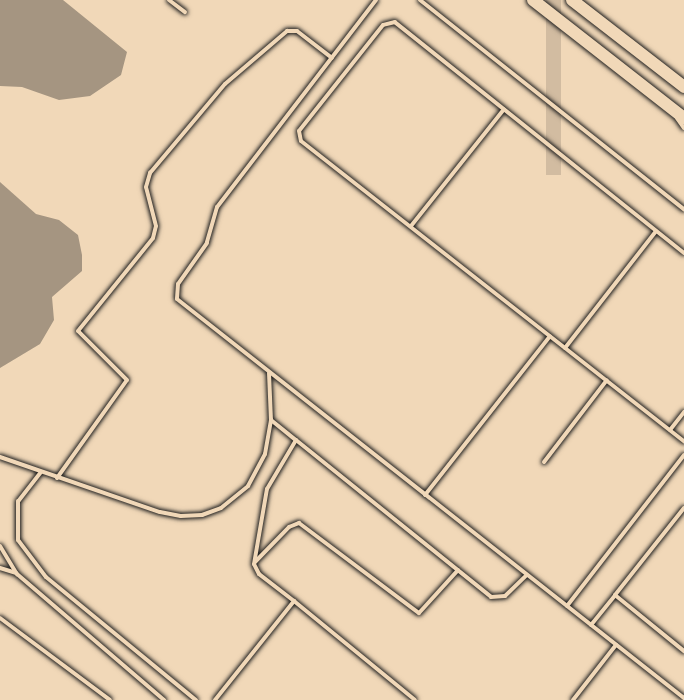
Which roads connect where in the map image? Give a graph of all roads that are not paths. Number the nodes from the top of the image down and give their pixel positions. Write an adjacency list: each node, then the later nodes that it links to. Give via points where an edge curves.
1 (169, 0): 6 (lane)
2 (376, 0): 7 (lane)
3 (420, 0): 13 (lane)
4 (533, 0): 9 (highway)
5 (572, 0): 8 (highway)
6 (184, 12)
7 (332, 58): 19 (lane, via 217,207 207,243 176,290 182,304); 30 (lane, via 297,31 287,31 225,84 150,173 146,187 156,226 153,237 78,331 79,337 127,380)
8 (684, 87)
9 (667, 106): 11 (highway); 12 (lane)
10 (504, 109): 14 (lane); 14 (lane, via 399,24 391,22 379,29 298,135); 15 (lane)
11 (684, 118)
12 (684, 128)
13 (684, 209)
14 (411, 226): 17 (lane)
15 (656, 231): 16 (lane); 18 (lane)
16 (684, 253)
17 (550, 336): 18 (lane); 31 (lane)
18 (565, 348): 20 (lane)
19 (269, 373): 22 (lane); 31 (lane)
20 (607, 380): 23 (lane); 28 (lane)
21 (684, 412): 23 (lane)
22 (272, 420): 24 (lane); 30 (lane, via 264,454 248,486 221,508 202,514 160,512)
23 (670, 430): 25 (lane)
24 (296, 440): 34 (lane, via 267,489); 36 (lane)
25 (684, 441)
26 (684, 454): 41 (lane)
27 (0, 457): 29 (lane)
28 (544, 462)
29 (41, 472): 30 (lane); 49 (lane, via 18,501 18,540 46,577)
30 (57, 478)
31 (424, 495): 38 (lane)
32 (684, 508): 39 (lane)
33 (0, 546): 37 (lane)
34 (254, 564): 36 (lane, via 289,527 299,523 419,613); 40 (lane, via 259,574)
35 (0, 568): 37 (lane)
36 (458, 570): 38 (lane, via 496,598 505,596)
37 (17, 574): 48 (lane)
38 (527, 575): 41 (lane)
39 (615, 595): 43 (lane); 45 (lane)
40 (294, 602): 50 (lane); 51 (lane)
41 (567, 606): 43 (lane)
42 (0, 618): 47 (lane)
43 (591, 625): 44 (lane)
44 (616, 645): 46 (lane); 52 (lane)
45 (684, 651)
46 (684, 698)
47 (110, 700)
48 (164, 700)
49 (196, 700)
50 (215, 700)
51 (415, 700)
52 (573, 700)

